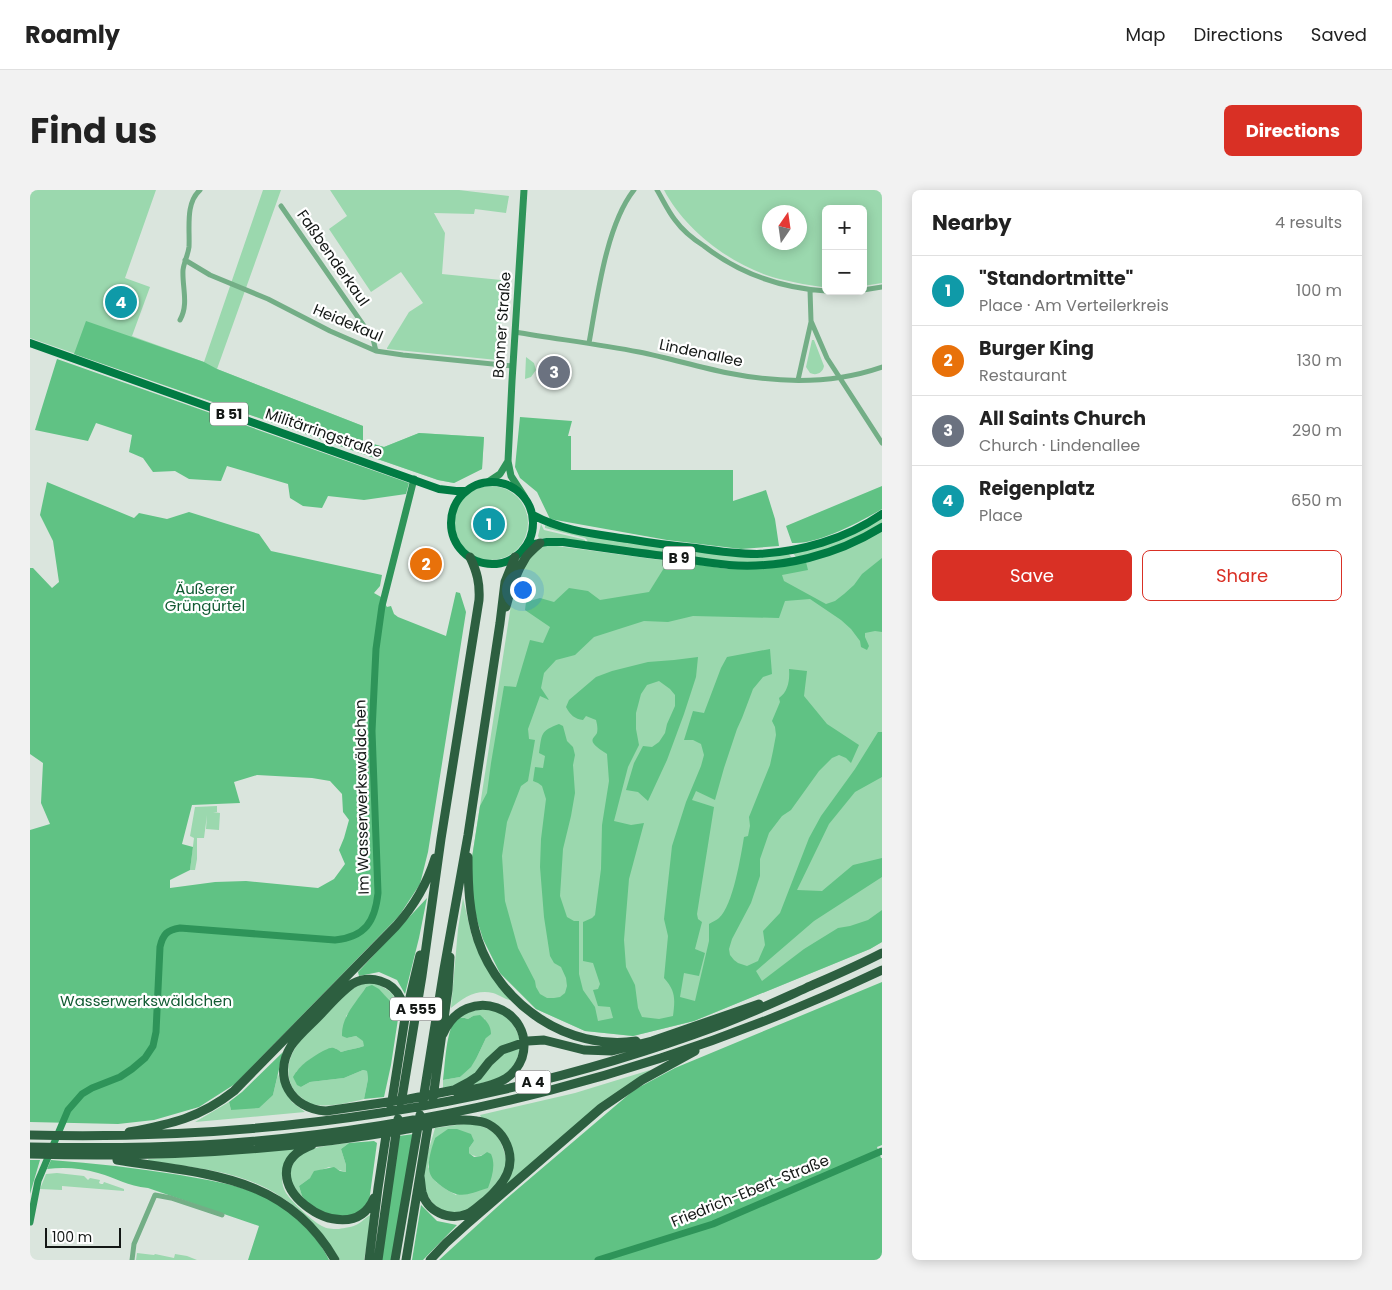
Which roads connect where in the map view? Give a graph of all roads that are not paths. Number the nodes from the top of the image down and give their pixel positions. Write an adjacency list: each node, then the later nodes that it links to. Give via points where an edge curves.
1 (200, 190): 6 (street, via 191,206)
2 (524, 190): 13 (street, Bonner Straße)
3 (634, 190): 15 (street, via 613,234)
4 (658, 190): 9 (street, via 675,220 688,234 727,263 757,277)
5 (281, 206): 16 (street, Faßbenderkaul, via 373,339)
6 (185, 260): 11 (street, via 185,308); 16 (street, Heidekaul, via 210,275)
7 (882, 287): 8 (street)
8 (867, 289)
9 (810, 290): 10 (street); 12 (street)
10 (822, 291)
11 (180, 320)
12 (811, 321): 19 (street, via 827,358); 20 (street)
13 (515, 332): 15 (street, Lindenallee); 17 (street, Bonner Straße)
14 (30, 343): 23 (main road, Militärringstraße / B 51)
15 (589, 343): 20 (street, Lindenallee, via 727,373)
16 (376, 350): 17 (street, Heidekaul)
17 (513, 366): 22 (street, Bonner Straße)
18 (882, 367): 19 (street, Lindenallee)
19 (840, 378): 20 (street, Lindenallee); 21 (street)
20 (798, 380)
21 (882, 443)
22 (508, 461): 24 (street, via 500,474); 27 (street, Bonner Straße, via 511,476)
23 (414, 479): 25 (main road, Militärringstraße / B 51); 61 (street, Im Wasserwerkswäldchen, via 382,606 376,648 372,730 378,893 375,914 366,928 352,937 335,940 180,928 169,931 162,938 160,947 153,1046 132,1069 92,1088 72,1105 35,1190)
24 (488, 482): 26 (main road); 27 (main road, via 504,484)
25 (439, 489): 26 (main road, Militärringstraße / B 51); 28 (main road, via 449,497)
26 (465, 490): 28 (main road)
27 (524, 496): 30 (main road)
28 (453, 509): 34 (main road, via 452,535 460,549)
29 (882, 514): 30 (main road, B 9, via 827,541 757,554 604,535 547,523)
30 (533, 516): 33 (main road)
31 (882, 528): 32 (main road, B 9, via 823,554 761,565 730,565 563,542)
32 (540, 542): 33 (main road, B 9); 36 (highway, via 524,561)
33 (527, 545): 35 (main road)
34 (470, 557): 35 (main road, via 494,564); 38 (highway, A 555, via 478,574 480,592)
35 (515, 557): 36 (highway, via 505,582)
36 (500, 623): 37 (highway, A 555)
37 (468, 835): 40 (highway, A 555); 45 (highway, via 468,890 475,930 482,951 500,982 520,1004 555,1028 598,1041 628,1042)
38 (441, 839): 39 (highway, A 555); 52 (highway, via 421,891 404,917 234,1091 209,1109 180,1121)
39 (428, 924): 44 (highway); 65 (highway, A 555)
40 (450, 942): 46 (highway, via 450,977); 66 (highway, A 555)
41 (882, 953): 43 (highway, A 4)
42 (882, 970): 47 (highway, A 4, via 804,1005)
43 (782, 999): 45 (highway); 50 (highway, A 4, via 657,1047 540,1081 413,1108)
44 (405, 1018): 45 (highway, via 400,998 389,985 373,979 352,985 290,1047 284,1069 290,1093 313,1110 326,1111 409,1099 454,1090 478,1076 496,1055 508,1047 528,1041 544,1040 584,1050 612,1051); 59 (highway)
45 (685, 1030)
46 (443, 1034): 50 (highway, via 460,1012 474,1006 493,1006 516,1022 523,1039 522,1056 513,1073 489,1085); 58 (highway)
47 (717, 1038): 48 (highway, A 4, via 625,1069); 68 (highway, via 642,1080 601,1108)
48 (493, 1104): 49 (highway); 54 (highway, A 4, via 415,1120 247,1142 158,1147)
49 (446, 1122): 53 (highway); 58 (highway, via 476,1120 498,1131 510,1154 506,1177 476,1209 452,1217 427,1203)
50 (275, 1127): 52 (highway, A 4)
51 (30, 1135): 52 (highway, A 4)
52 (102, 1136)
53 (319, 1142): 57 (highway, via 219,1151); 59 (highway, via 297,1153 286,1174 291,1193 316,1218 338,1226 356,1222 368,1210)
54 (30, 1147)
55 (882, 1151): 69 (street, Friedrich-Ebert-Straße, via 713,1224)
56 (30, 1154): 57 (highway)
57 (87, 1156): 63 (highway, via 208,1175 259,1189 300,1216 316,1232)
58 (420, 1177): 67 (highway)
59 (378, 1188): 64 (highway)
60 (222, 1215): 62 (street, via 155,1195 134,1244)
61 (30, 1222)
62 (132, 1260)
63 (335, 1260)
64 (369, 1260)
65 (378, 1260)
66 (395, 1260)
67 (406, 1260)
68 (430, 1260)
69 (598, 1260)

